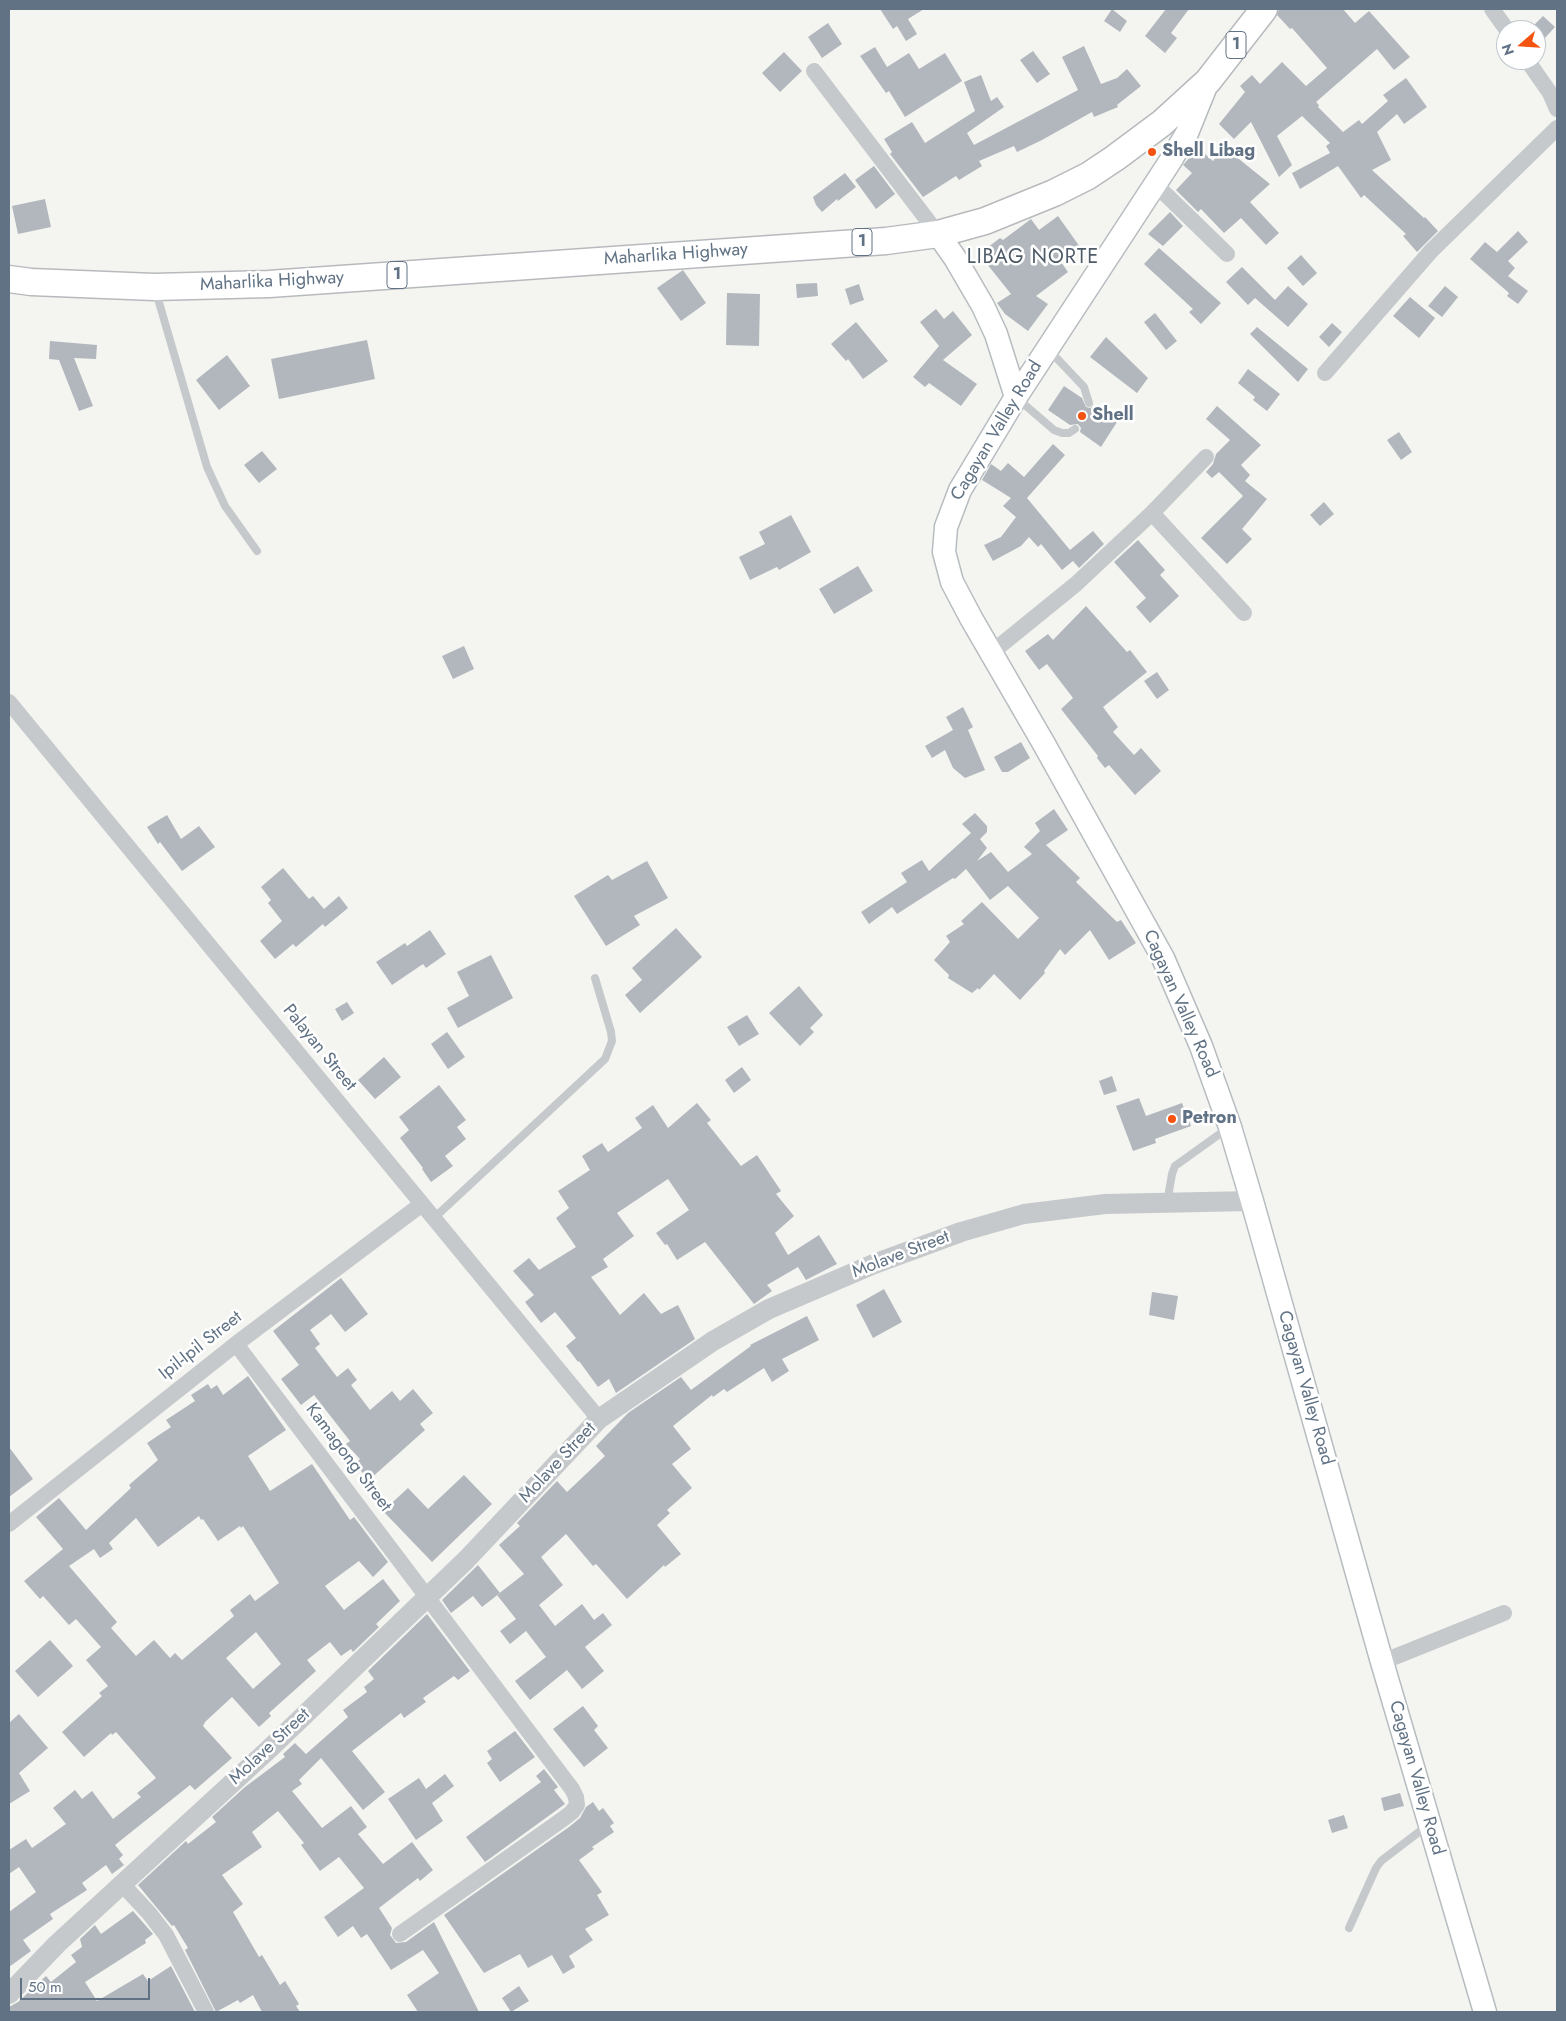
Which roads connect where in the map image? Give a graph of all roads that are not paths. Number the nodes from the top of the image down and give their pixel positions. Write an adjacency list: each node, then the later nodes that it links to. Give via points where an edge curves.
1 (1264, 9): 6 (highway, Maharlika Highway / 1)
2 (1492, 9): 3 (street)
3 (1500, 20)
4 (814, 70): 10 (street)
5 (1534, 70): 7 (street)
6 (1208, 81): 9 (main road, Cagayan Valley Road, via 1187,133); 10 (highway, Maharlika Highway / 1, via 1162,124 1088,176 985,221)
7 (1557, 109)
8 (1557, 128): 15 (street, via 1431,251)
9 (1155, 184): 11 (street); 14 (main road, Cagayan Valley Road)
10 (938, 234): 13 (highway, Maharlika Highway / 1, via 886,241 269,284); 16 (main road, via 956,258 983,306 996,334)
11 (1227, 254)
12 (9, 279): 13 (highway, Maharlika Highway / 1)
13 (154, 287): 21 (lane, via 207,467 225,506)
14 (1048, 348): 16 (main road, Cagayan Valley Road); 17 (lane, via 1084,387)
15 (1325, 373)
16 (1016, 396): 18 (lane, via 1054,430 1069,433); 23 (main road, Cagayan Valley Road, via 960,490 946,527 944,552 952,582)
17 (1089, 403)
18 (1075, 429)
19 (1206, 457): 20 (street)
20 (1152, 513): 22 (street); 23 (street, via 1076,584)
21 (258, 551)
22 (1244, 613)
23 (991, 652): 26 (main road, Cagayan Valley Road, via 1163,958 1201,1046)
24 (9, 702): 29 (street, Palayan Street)
25 (595, 978): 30 (lane, via 612,1032 605,1059)
26 (1230, 1127): 27 (main road, Cagayan Valley Road); 28 (lane, via 1175,1166)
27 (1252, 1201): 28 (street, Molave Street); 36 (main road, Cagayan Valley Road)
28 (1168, 1203): 32 (street, Molave Street, via 1105,1204 1024,1214 961,1232 874,1264 769,1309 713,1342)
29 (422, 1204): 30 (street, Palayan Street); 31 (street, Ipil-Ipil Street)
30 (433, 1219): 32 (street, Palayan Street)
31 (236, 1344): 33 (street, Ipil-Ipil Street); 34 (street, Kamagong Street)
32 (599, 1419): 34 (street, Molave Street, via 466,1560)
33 (9, 1524)
34 (427, 1596): 38 (street, Molave Street, via 267,1751); 40 (street, Kamagong Street, via 572,1789 577,1805 563,1819)
35 (1504, 1613): 36 (street)
36 (1382, 1662): 37 (main road, Cagayan Valley Road)
37 (1429, 1824): 39 (lane, via 1381,1861); 43 (main road, Cagayan Valley Road)
38 (122, 1884): 41 (street, Molave Street); 42 (street, via 166,1935)
39 (1349, 1928)
40 (400, 1934)
41 (9, 1994)
42 (206, 2012)
43 (1485, 2012)

